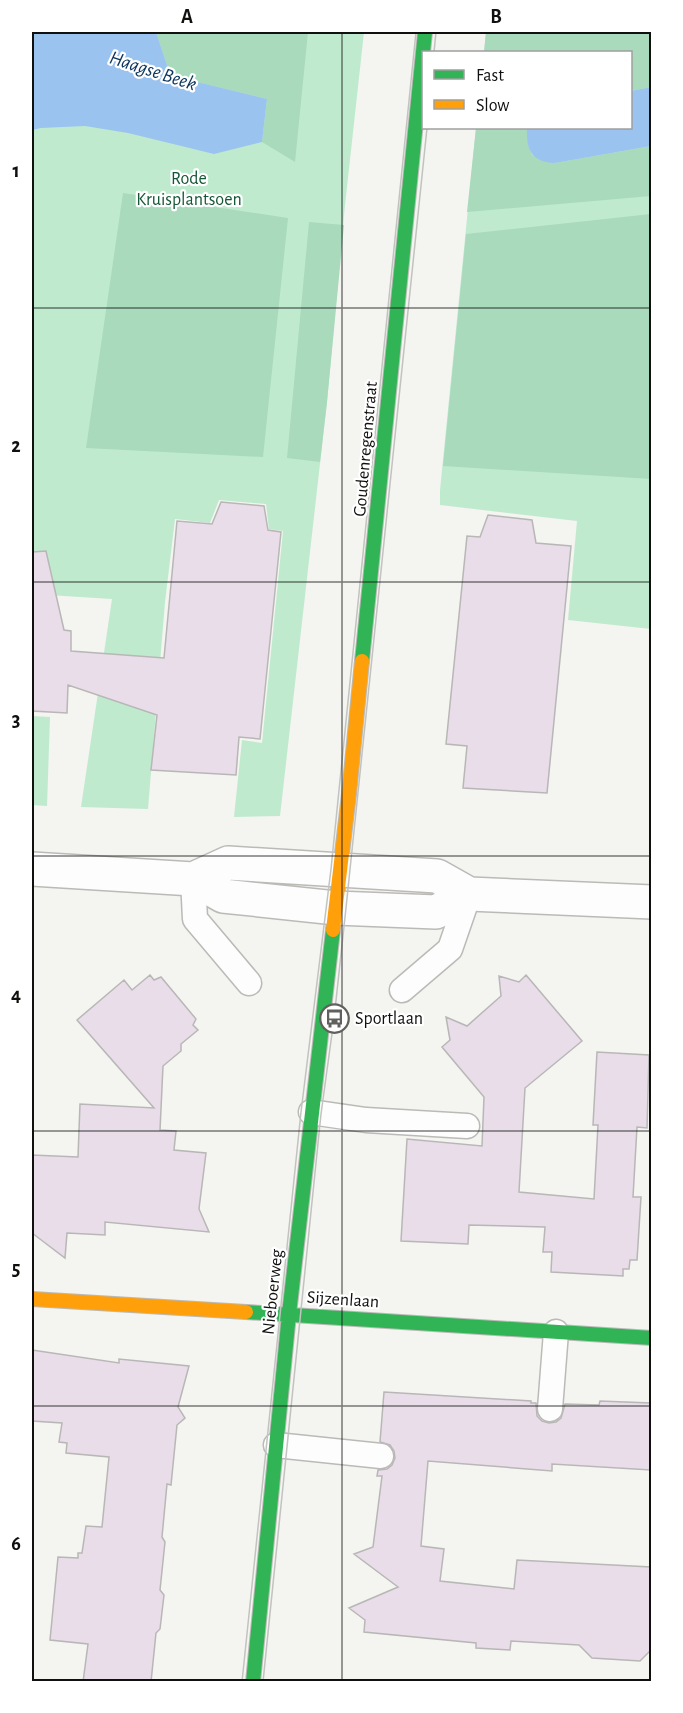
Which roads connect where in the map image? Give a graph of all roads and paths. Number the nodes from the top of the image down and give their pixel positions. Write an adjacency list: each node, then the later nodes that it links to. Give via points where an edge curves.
1 (425, 32): 2 (street, Goudenregenstraat)
2 (423, 51)
3 (422, 63): 5 (street, Goudenregenstraat)
4 (32, 869): 6 (street)
5 (340, 870): 6 (street, via 228,863); 7 (street, via 437,876); 9 (street, Goudenregenstraat)
6 (193, 879): 9 (street, via 223,896); 10 (lane, via 195,918)
7 (469, 894): 8 (street); 9 (street, via 436,912); 11 (lane, via 450,949)
8 (651, 902)
9 (336, 908): 12 (street, Nieboerweg)
10 (249, 983)
11 (402, 990)
12 (311, 1112): 13 (lane, via 366,1120); 15 (street, Nieboerweg)
13 (467, 1126)
14 (32, 1299): 15 (street, Sijzenlaan)
15 (289, 1314): 16 (street, Sijzenlaan); 19 (street, Nieboerweg)
16 (556, 1332): 17 (street, Sijzenlaan); 18 (lane)
17 (651, 1338)
18 (550, 1409)
19 (276, 1445): 20 (lane); 21 (street, Nieboerweg)
20 (381, 1456)
21 (253, 1682)

